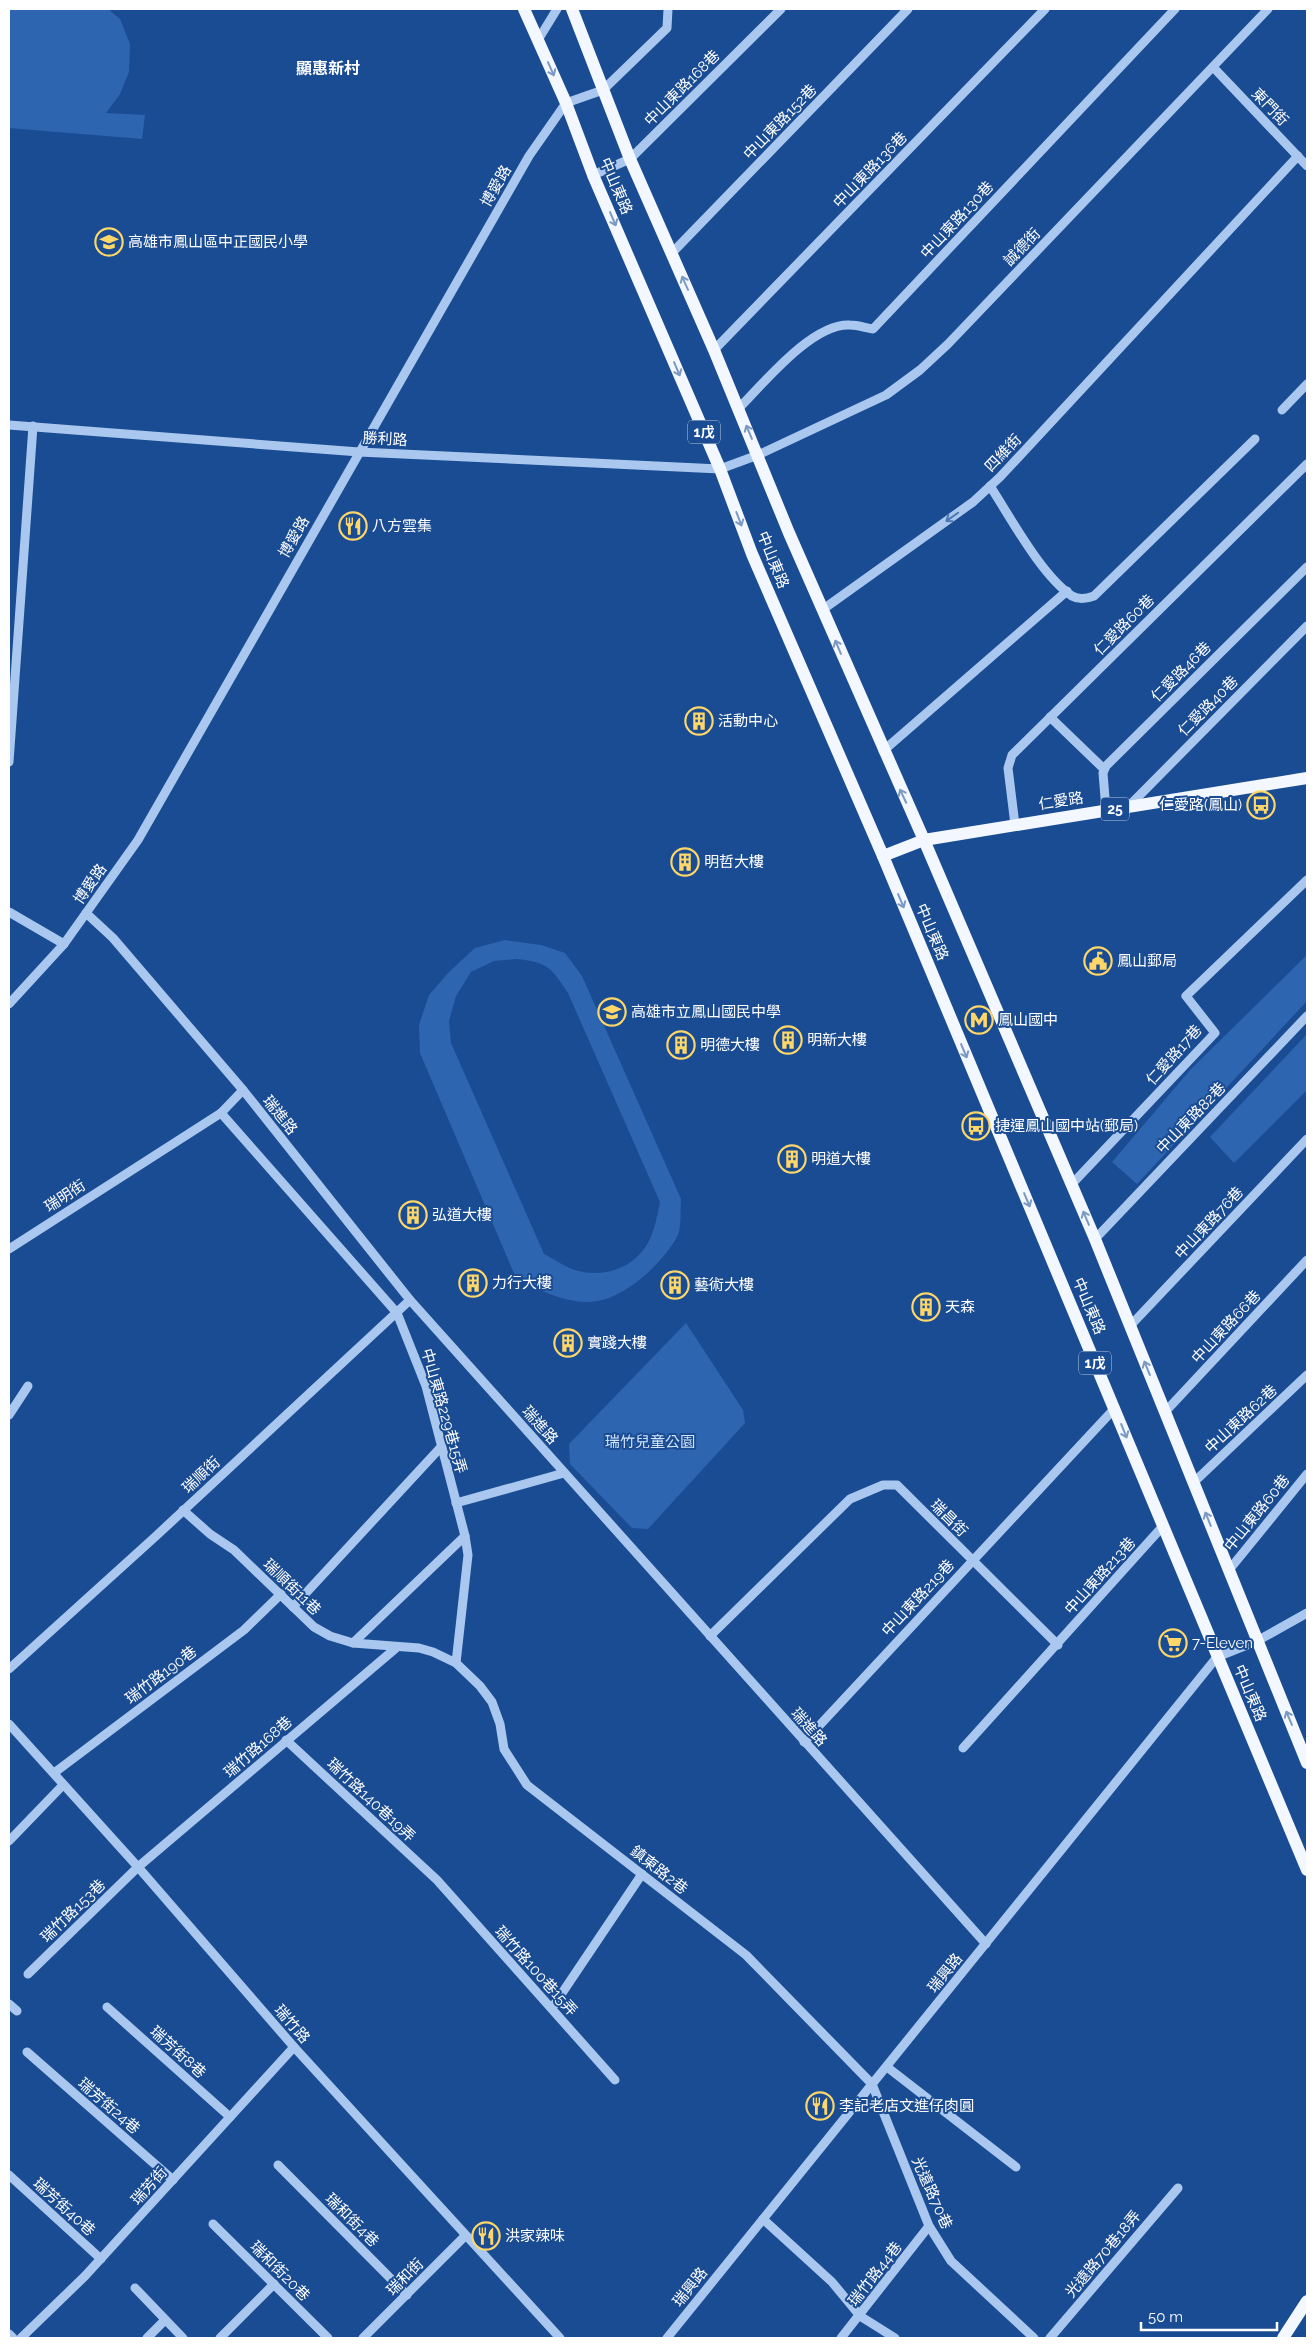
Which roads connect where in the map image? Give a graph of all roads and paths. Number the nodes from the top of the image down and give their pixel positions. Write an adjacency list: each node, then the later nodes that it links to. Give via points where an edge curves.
1 (524, 9): 10 (main road, 中山東路 / 1戊)
2 (557, 9): 10 (street)
3 (572, 9): 12 (main road, 中山東路 / 1戊)
4 (668, 9): 12 (street, via 667,28)
5 (782, 9): 15 (street, 中山東路168巷)
6 (908, 9): 18 (street, 中山東路152巷)
7 (1045, 9): 19 (street, 中山東路136巷)
8 (1175, 9): 21 (street, 中山東路130巷, via 873,329 836,326 801,345)
9 (1268, 9): 11 (street, 誠德街)
10 (538, 40): 13 (main road, 中山東路 / 1戊, one-way to 13)
11 (1213, 67): 14 (street, 東門街); 27 (street, 誠德街, via 920,370 886,396)
12 (603, 90): 13 (street); 15 (main road, 中山東路 / 1戊)
13 (566, 103): 17 (main road, 中山東路 / 1戊); 26 (street, 博愛路, via 530,156)
14 (1298, 156): 16 (street, 東門街); 30 (street, 四維街)
15 (630, 159): 17 (street, 中山東路168巷); 18 (main road, 中山東路 / 1戊)
16 (1307, 166)
17 (593, 174): 29 (main road, 中山東路 / 1戊, one-way to 29)
18 (672, 254): 19 (main road, 中山東路 / 1戊, one-way to 18)
19 (714, 350): 21 (main road, 中山東路 / 1戊)
20 (1307, 384): 22 (street)
21 (739, 408): 27 (main road, 中山東路 / 1戊, one-way to 21)
22 (1282, 410)
23 (9, 425): 24 (street, 勝利路)
24 (33, 426): 26 (street, 勝利路); 37 (street)
25 (1256, 439): 32 (street, 四維街, via 1094,596 1084,599)
26 (359, 452): 29 (street, 勝利路); 47 (street, 博愛路, via 138,840)
27 (758, 455): 29 (street, 勝利路); 33 (main road, 中山東路 / 1戊)
28 (1307, 464): 35 (street, 仁愛路60巷)
29 (720, 470): 44 (main road, 中山東路 / 1戊, one-way to 44, via 756,563)
30 (990, 486): 32 (street, 四維街, via 1046,570); 33 (street, one-way to 33, via 973,502)
31 (1307, 567): 38 (street, 仁愛路46巷)
32 (1067, 591): 36 (street)
33 (822, 610): 36 (main road, 中山東路 / 1戊, one-way to 33)
34 (1307, 626): 40 (street, 仁愛路40巷)
35 (1050, 717): 38 (street); 42 (street, 仁愛路60巷, via 1009,761)
36 (883, 751): 43 (main road, 中山東路 / 1戊, one-way to 36)
37 (9, 762)
38 (1104, 769): 41 (street)
39 (1307, 778): 40 (main road, 仁愛路 / 25)
40 (1129, 806): 41 (main road, 仁愛路 / 25)
41 (1106, 810): 42 (main road, 仁愛路 / 25)
42 (1015, 825): 43 (main road, 仁愛路 / 25)
43 (924, 840): 44 (main road, 仁愛路 / 25); 54 (main road, 中山東路 / 1戊)
44 (883, 856): 63 (main road, 中山東路 / 1戊, one-way to 63)
45 (1307, 880): 54 (street, 仁愛路17巷, via 1186,996 1215,1034)
46 (9, 912): 48 (street)
47 (86, 913): 48 (street, 博愛路); 51 (street, 瑞進路, via 113,938)
48 (64, 944): 49 (street, 博愛路)
49 (9, 1004)
50 (1307, 1016): 55 (street, 中山東路82巷)
51 (243, 1090): 52 (street, 瑞明街); 58 (street, 瑞進路)
52 (221, 1113): 56 (street, 瑞明街); 59 (street, 中山東路229巷15弄)
53 (1307, 1139): 60 (street, 中山東路76巷)
54 (1071, 1185): 55 (main road, 中山東路 / 1戊, one-way to 54)
55 (1095, 1239): 60 (main road, 中山東路 / 1戊)
56 (9, 1249)
57 (1307, 1260): 64 (street, 中山東路66巷)
58 (410, 1300): 59 (street, 瑞順街); 67 (street, 瑞進路)
59 (397, 1313): 66 (street, 中山東路229巷15弄, via 426,1386); 71 (street, 瑞順街)
60 (1130, 1326): 64 (main road, 中山東路 / 1戊, one-way to 60)
61 (1307, 1375): 69 (street, 中山東路62巷)
62 (28, 1386): 65 (street)
63 (1115, 1408): 72 (main road, 中山東路 / 1戊, one-way to 72); 74 (street, 中山東路219巷)
64 (1165, 1412): 69 (main road, 中山東路 / 1戊)
65 (9, 1415)
66 (441, 1447): 70 (street, 中山東路229巷15弄); 77 (street)
67 (564, 1473): 70 (street); 79 (street, 瑞進路)
68 (1307, 1474): 75 (street, 中山東路60巷)
69 (1193, 1483): 75 (main road, 中山東路 / 1戊, one-way to 69)
70 (456, 1503): 73 (street, 中山東路229巷15弄)
71 (183, 1510): 76 (street, 瑞順街11巷, via 234,1550); 86 (street, 瑞順街)
72 (1163, 1526): 82 (street, 中山東路213巷); 84 (main road, 中山東路 / 1戊)
73 (465, 1536): 81 (street); 85 (street, 中山東路229巷15弄, via 468,1556)
74 (972, 1560): 79 (street, 瑞昌街, via 897,1485 883,1484 850,1499); 82 (street, 瑞昌街); 89 (street, 中山東路219巷)
75 (1229, 1570): 80 (main road, 中山東路 / 1戊)
76 (281, 1594): 77 (street, 瑞順街11巷); 92 (street, 瑞竹路190巷, via 244,1630)
77 (293, 1607): 81 (street, 瑞順街11巷, via 314,1627)
78 (1307, 1613): 80 (street, 瑞興路)
79 (710, 1636): 89 (street, 瑞進路)
80 (1257, 1641): 84 (street, 瑞興路); 91 (main road, 中山東路 / 1戊, one-way to 80)
81 (353, 1643): 83 (street, 瑞順街11巷)
82 (1058, 1645): 90 (street)
83 (396, 1648): 85 (street, 瑞順街11巷, via 419,1648); 88 (street, 瑞竹路168巷)
84 (1216, 1657): 96 (main road, 中山東路 / 1戊); 99 (street, 瑞興路)
85 (456, 1663): 97 (street, 鎮東路2巷, via 492,1702 504,1749 527,1785)
86 (9, 1669)
87 (9, 1724): 92 (street, 瑞竹路)
88 (286, 1740): 95 (street, 瑞竹路168巷); 98 (street, 瑞竹路140巷19弄)
89 (804, 1742): 99 (street, 瑞進路)
90 (963, 1748)
91 (1307, 1763)
92 (54, 1773): 93 (street, 瑞竹路)
93 (64, 1785): 94 (street); 95 (street, 瑞竹路)
94 (9, 1841)
95 (138, 1867): 100 (street, 瑞竹路153巷); 105 (street, 瑞竹路)
96 (1307, 1870)
97 (642, 1874): 103 (street); 109 (street, 鎮東路2巷, via 746,1955)
98 (437, 1880): 103 (street, 瑞竹路100巷15弄)
99 (986, 1944): 107 (street, 瑞興路)
100 (28, 1974)
101 (9, 2004): 104 (street)
102 (107, 2007): 110 (street, 瑞芳街8巷)
103 (552, 2008): 108 (street, 瑞竹路100巷15弄)
104 (17, 2011)
105 (294, 2047): 110 (street, 瑞芳街); 119 (street, 瑞竹路)
106 (27, 2052): 114 (street, 瑞芳街24巷)
107 (887, 2066): 109 (street, 瑞興路); 112 (street)
108 (615, 2080)
109 (872, 2084): 116 (street, 瑞興路); 118 (street, 光遠路70巷)
110 (230, 2117): 114 (street, 瑞芳街)
111 (278, 2165): 123 (street, 瑞和街4巷)
112 (1016, 2167)
113 (9, 2175): 120 (street, 瑞芳街40巷)
114 (173, 2180): 120 (street, 瑞芳街)
115 (1178, 2188): 140 (street, 光遠路70巷18弄)
116 (763, 2219): 125 (street, via 832,2282); 136 (street, 瑞興路)
117 (213, 2224): 121 (street, 瑞和街20巷)
118 (929, 2226): 125 (street, 瑞竹路44巷); 139 (street, 光遠路70巷, via 951,2260)
119 (465, 2236): 123 (street, 瑞和街); 135 (street, 瑞竹路)
120 (101, 2259): 129 (street, 瑞芳街)
121 (274, 2284): 132 (street); 133 (street, 瑞和街20巷)
122 (135, 2288): 126 (street)
123 (407, 2294): 134 (street, 瑞和街)
124 (1307, 2301): 141 (main road)
125 (860, 2316): 137 (street, 瑞竹路44巷); 138 (street)
126 (165, 2320): 130 (street); 131 (street)
127 (9, 2334): 128 (street)
128 (13, 2338)
129 (21, 2338)
130 (147, 2338)
131 (183, 2338)
132 (220, 2338)
133 (328, 2338)
134 (363, 2338)
135 (560, 2338)
136 (667, 2338)
137 (841, 2338)
138 (895, 2338)
139 (1034, 2338)
140 (1050, 2338)
141 (1283, 2338)

